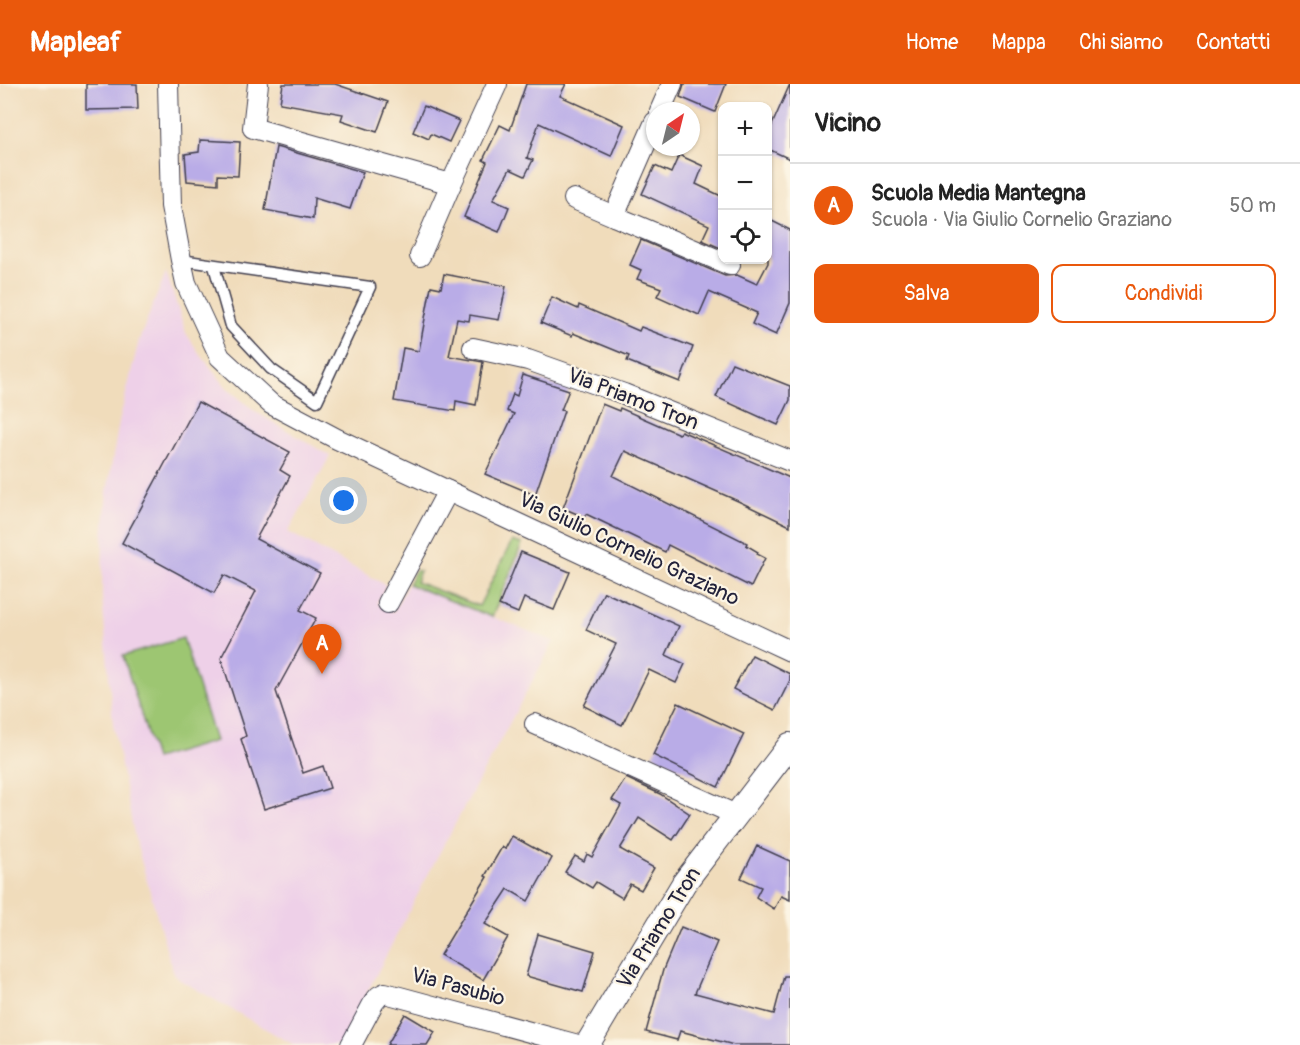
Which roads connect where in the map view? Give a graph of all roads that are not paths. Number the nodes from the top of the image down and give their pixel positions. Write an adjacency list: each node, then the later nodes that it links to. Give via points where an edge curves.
1 (168, 84): 11 (street, Via Giulio Cornelio Graziano, via 171,206)
2 (258, 84): 7 (street, via 253,128)
3 (497, 84): 7 (street)
4 (672, 84): 5 (street)
5 (664, 102)
6 (646, 143): 9 (street)
7 (451, 184): 10 (street)
8 (574, 199): 9 (street)
9 (614, 216): 12 (street)
10 (420, 256)
11 (182, 260): 13 (lane); 16 (street, Via Giulio Cornelio Graziano, via 186,283 220,357 271,404 337,440)
12 (730, 265)
13 (214, 266): 13 (lane, via 370,287 317,401 271,369 231,326)
14 (473, 348): 15 (street, Via Priamo Tron, via 539,363)
15 (790, 461)
16 (448, 490): 17 (street); 18 (street, Via Giulio Cornelio Graziano)
17 (388, 603)
18 (790, 651)
19 (535, 724): 21 (street)
20 (790, 745): 21 (street, Via Priamo Tron)
21 (736, 815): 24 (street, Via Priamo Tron, via 673,900)
22 (351, 1045): 23 (street, Via Pasubio, via 374,1002 385,993)
23 (578, 1045)
24 (587, 1045)

